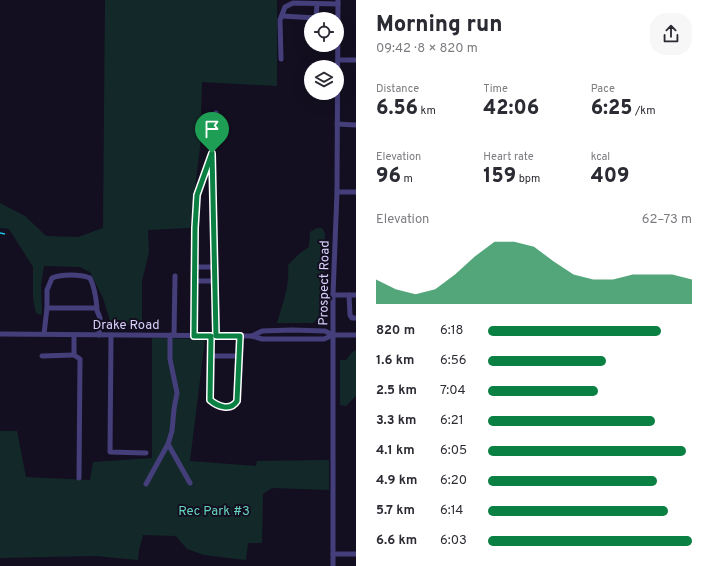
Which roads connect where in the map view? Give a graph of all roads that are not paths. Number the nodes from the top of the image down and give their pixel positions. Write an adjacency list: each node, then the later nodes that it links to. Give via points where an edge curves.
1 (338, 2): 2 (street); 5 (street, Prospect Road)
2 (317, 4): 3 (street, via 293,3 285,8); 3 (street, via 316,18)
3 (282, 16): 4 (street)
4 (281, 59)
5 (338, 60)
6 (344, 60): 7 (street)
7 (356, 60)
8 (337, 100): 10 (street, Prospect Road)
9 (216, 113): 12 (street)
10 (337, 124): 11 (street); 13 (street, Prospect Road)
11 (356, 125)
12 (212, 153): 15 (street, via 197,195); 16 (street)
13 (337, 192): 14 (street); 20 (street, Prospect Road)
14 (356, 192)
15 (195, 267): 16 (street, via 211,267); 18 (street)
16 (216, 272): 19 (street)
17 (175, 276): 31 (street)
18 (194, 281): 19 (street); 34 (street)
19 (216, 281): 35 (street)
20 (333, 295): 21 (street); 32 (street, Prospect Road)
21 (349, 295): 22 (street); 25 (street, via 350,315)
22 (356, 295)
23 (47, 308): 24 (street); 24 (street, via 47,290 52,278 58,276 90,278 96,292); 27 (street)
24 (97, 308): 29 (street, via 100,318)
25 (356, 318)
26 (0, 334): 27 (street, Drake Road)
27 (44, 334): 28 (street, Drake Road)
28 (74, 334): 29 (street, Drake Road); 38 (street)
29 (99, 335): 30 (street, Drake Road)
30 (111, 335): 31 (street, Drake Road); 43 (street, via 110,452)
31 (172, 335): 34 (street, Drake Road); 42 (street, via 170,359 177,393)
32 (333, 335): 33 (street, Drake Road); 37 (street, Drake Road, via 324,339 291,340); 37 (street, Drake Road, via 325,331 292,330 262,331); 47 (street, Prospect Road)
33 (356, 335)
34 (194, 336): 35 (street, Drake Road)
35 (214, 336): 36 (street, Drake Road); 40 (street)
36 (240, 336): 37 (street, Drake Road); 41 (street)
37 (252, 336)
38 (74, 355): 39 (street); 44 (street, via 80,359)
39 (42, 356)
40 (211, 356): 41 (street); 41 (street, via 210,400 221,407 233,406 237,401)
41 (239, 356)
42 (168, 444): 45 (street); 46 (street)
43 (146, 453)
44 (79, 478)
45 (190, 483)
46 (146, 484)
47 (333, 554): 48 (street); 49 (street, Prospect Road)
48 (356, 554)
49 (333, 566)

